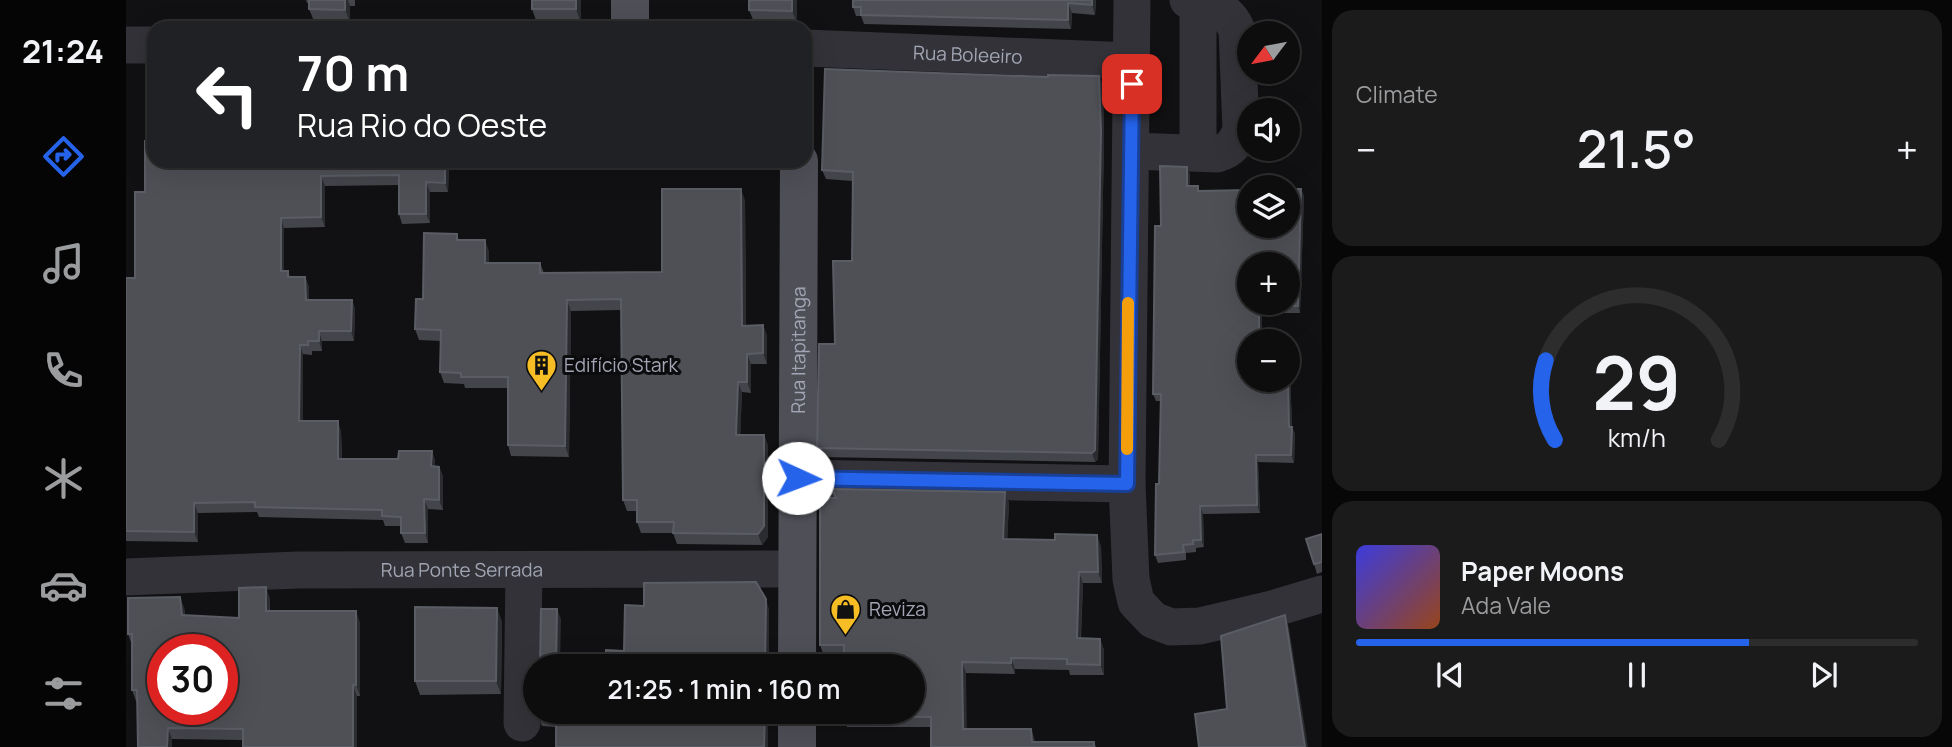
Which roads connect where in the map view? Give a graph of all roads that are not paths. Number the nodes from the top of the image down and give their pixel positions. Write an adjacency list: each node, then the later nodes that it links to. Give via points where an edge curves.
1 (630, 0): 4 (main road)
2 (1132, 0): 8 (street)
3 (1193, 1): 9 (street, via 1198,153)
4 (630, 21)
5 (126, 45): 6 (street)
6 (147, 45)
7 (812, 48): 8 (street, Rua Boleeiro)
8 (1132, 61): 9 (street)
9 (1131, 151): 12 (street)
10 (799, 168): 11 (main road, Rua Itapitanga)
11 (798, 478): 12 (street); 13 (main road, Rua Itapitanga)
12 (1127, 484): 16 (street, via 1131,579 1136,602 1153,620 1171,627 1200,626)
13 (797, 569): 14 (street, Rua Ponte Serrada); 17 (main road, Rua Itapitanga)
14 (524, 570): 15 (street, Rua Ponte Serrada, via 298,570); 18 (street)
15 (126, 577)
16 (1322, 594)
17 (797, 654)
18 (522, 723)
19 (797, 724): 20 (main road)
20 (797, 747)

